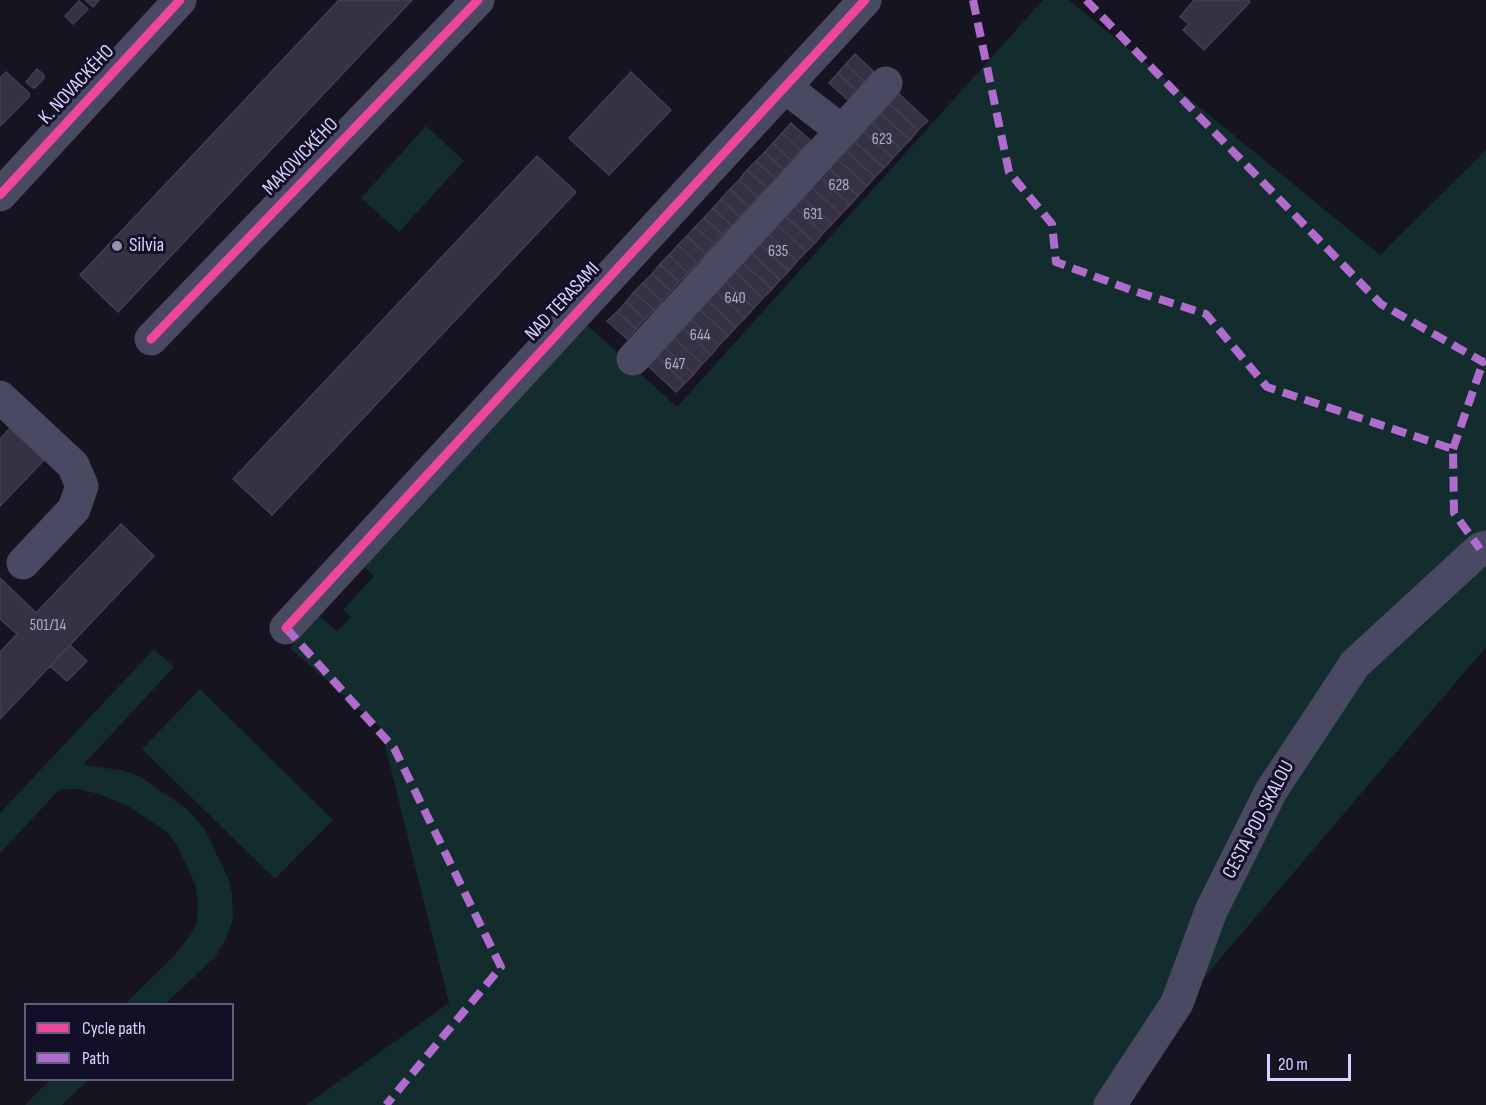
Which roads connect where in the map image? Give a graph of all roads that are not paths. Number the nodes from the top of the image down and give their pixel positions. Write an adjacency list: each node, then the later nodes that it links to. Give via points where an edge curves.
1 (180, 0): 7 (street, K. NOVACKÉHO)
2 (478, 0): 8 (street, MAKOVICKÉHO)
3 (866, 0): 5 (street, NAD TERASAMI)
4 (886, 83): 6 (street)
5 (785, 87): 6 (street); 13 (street, NAD TERASAMI)
6 (842, 131): 9 (street)
7 (0, 195)
8 (151, 339)
9 (633, 359)
10 (0, 397): 12 (street, via 73,465 82,486 74,509)
11 (1486, 547): 14 (street, CESTA POD SKALOU, via 1348,674 1271,791 1211,911 1177,1003)
12 (23, 563)
13 (286, 628)
14 (1110, 1105)

